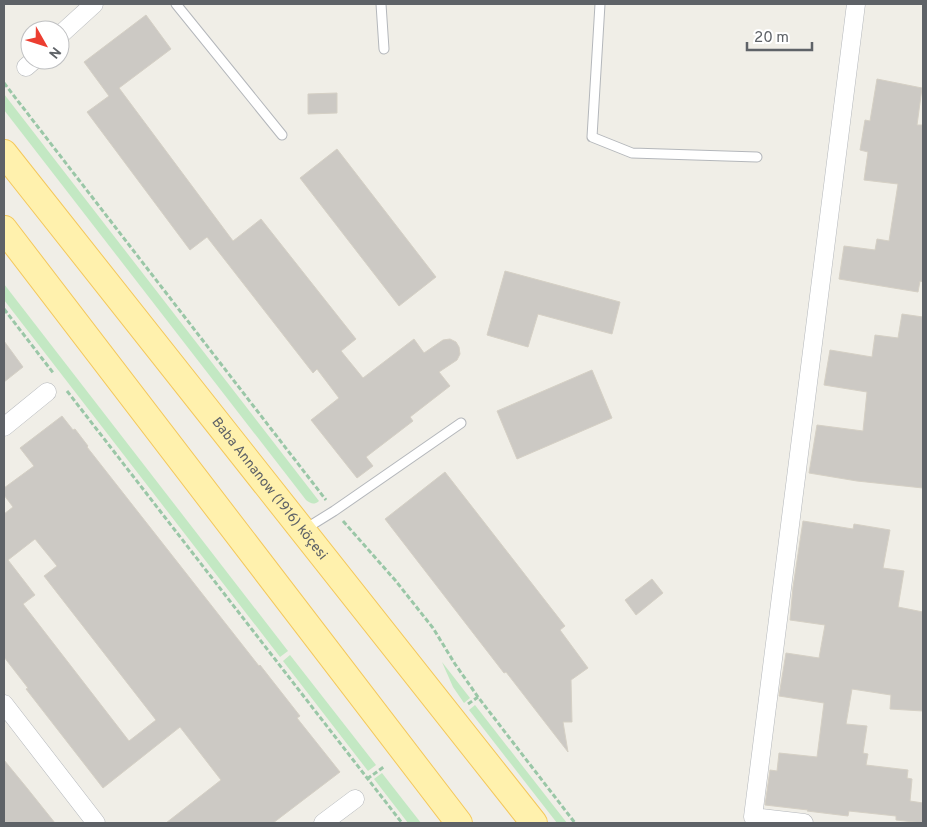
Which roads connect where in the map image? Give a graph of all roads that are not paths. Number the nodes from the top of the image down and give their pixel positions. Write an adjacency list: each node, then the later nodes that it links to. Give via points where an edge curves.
1 (94, 4): 6 (street)
2 (176, 4): 8 (lane)
3 (381, 4): 7 (lane)
4 (600, 4): 10 (lane, via 592,137 632,153)
5 (856, 4): 22 (street, via 753,817)
6 (70, 26)
7 (384, 49)
8 (282, 135)
9 (4, 153): 15 (main road, Baba Annanow (1916) köçesi)
10 (757, 157)
11 (4, 229): 20 (main road)
12 (48, 392): 14 (street)
13 (461, 423): 15 (lane)
14 (4, 427)
15 (303, 531): 21 (main road, Baba Annanow (1916) köçesi)
16 (4, 704): 18 (street)
17 (355, 799): 19 (street)
18 (96, 823)
19 (323, 823)
20 (459, 823)
21 (534, 823)
22 (804, 823)

